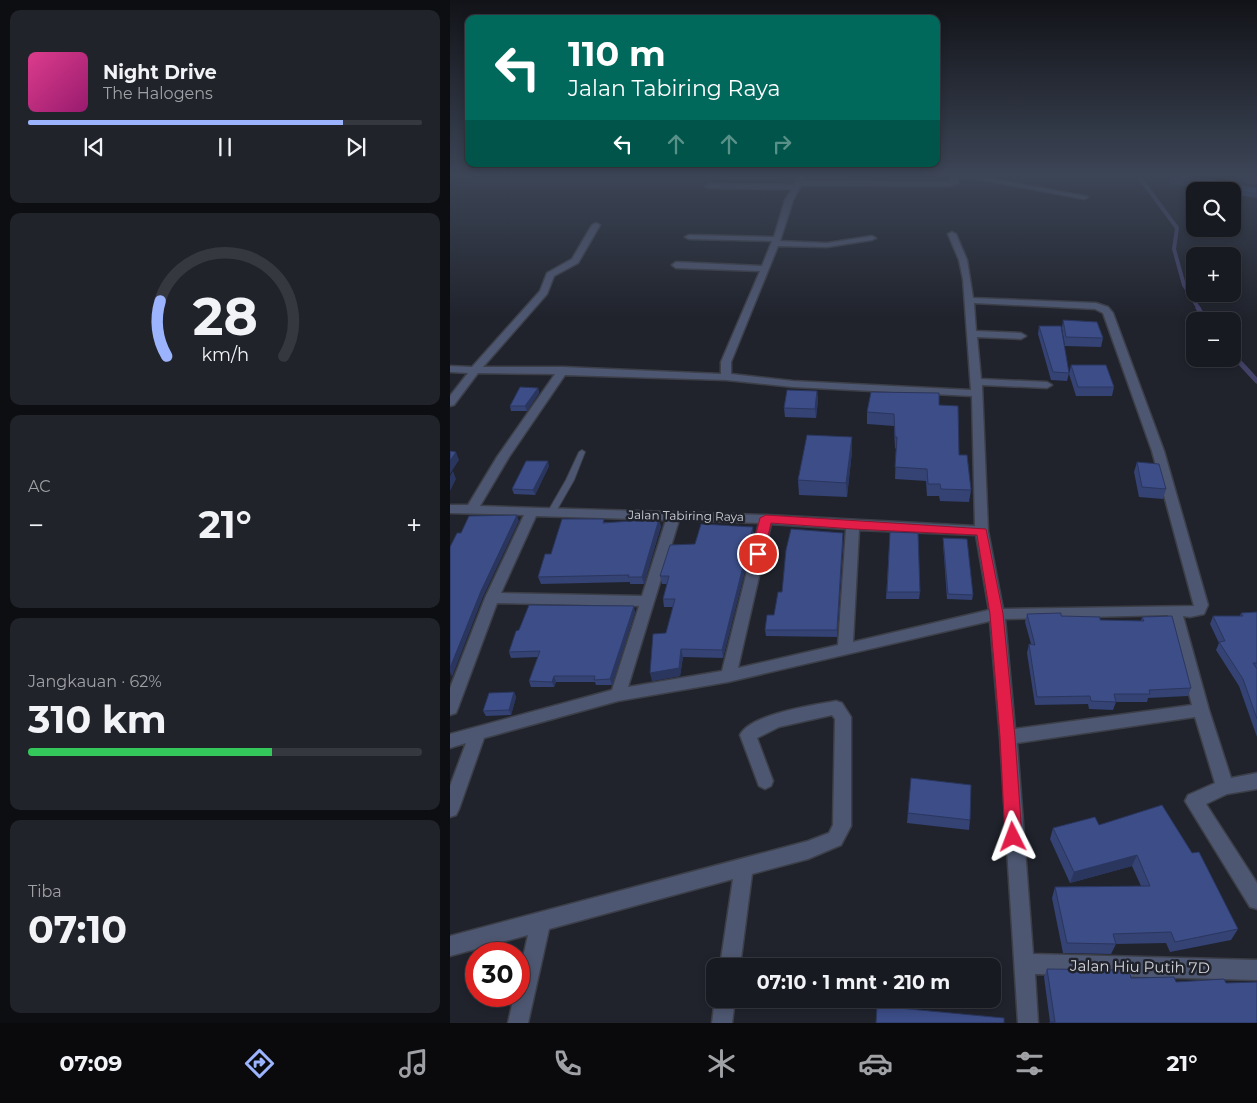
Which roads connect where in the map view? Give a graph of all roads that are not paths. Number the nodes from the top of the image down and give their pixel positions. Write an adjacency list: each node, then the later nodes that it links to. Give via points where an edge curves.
1 (782, 223): 6 (street)
2 (596, 225): 13 (street, via 575,261 550,275 544,292)
3 (952, 234): 9 (street, via 967,279)
4 (689, 237): 6 (street)
5 (872, 238): 6 (street, via 826,245)
6 (776, 241): 8 (street)
7 (676, 265): 8 (street)
8 (765, 269): 15 (street, via 726,362)
9 (968, 300): 10 (street); 30 (street, via 1096,306 1108,313 1158,451 1202,605 1190,612)
10 (972, 334): 11 (street); 17 (street)
11 (1021, 336)
12 (450, 370): 13 (street)
13 (475, 370): 14 (street); 18 (street)
14 (563, 370): 15 (street); 21 (street, via 503,457)
15 (726, 377): 17 (street, via 794,384)
16 (1047, 385): 17 (street)
17 (977, 388): 27 (street)
18 (450, 403)
19 (582, 452): 23 (lane)
20 (450, 509): 21 (street, Jalan Tabiring Raya)
21 (472, 509): 22 (street, Jalan Tabiring Raya)
22 (532, 512): 23 (street, Jalan Tabiring Raya); 28 (street)
23 (551, 513): 24 (street, Jalan Tabiring Raya)
24 (674, 516): 25 (street, Jalan Tabiring Raya); 29 (street)
25 (766, 518): 26 (street, Jalan Tabiring Raya); 33 (street)
26 (853, 525): 27 (street, Jalan Tabiring Raya); 32 (street)
27 (982, 531): 31 (street)
28 (492, 598): 29 (street); 35 (street)
29 (647, 601): 34 (street)
30 (1174, 610): 31 (street); 36 (street)
31 (996, 614): 32 (street); 38 (street)
32 (845, 648): 33 (street)
33 (728, 676): 34 (street)
34 (618, 695): 37 (street)
35 (450, 708)
36 (1201, 710): 38 (street); 42 (street)
37 (478, 734): 39 (street); 43 (street)
38 (1008, 737): 49 (street)
39 (450, 741)
40 (764, 781): 44 (street, via 748,736 756,728 836,708 843,717 842,826 835,839 808,850)
41 (1257, 781): 42 (street)
42 (1225, 787): 45 (street, via 1194,801)
43 (450, 809)
44 (744, 867): 46 (street); 48 (street)
45 (1257, 900)
46 (541, 922): 47 (street); 52 (street)
47 (450, 946)
48 (731, 958)
49 (1022, 964): 50 (street, Jalan Hiu Putih 7D); 54 (street)
50 (1257, 970)
51 (724, 1008): 53 (street)
52 (518, 1023)
53 (722, 1023)
54 (1028, 1023)

